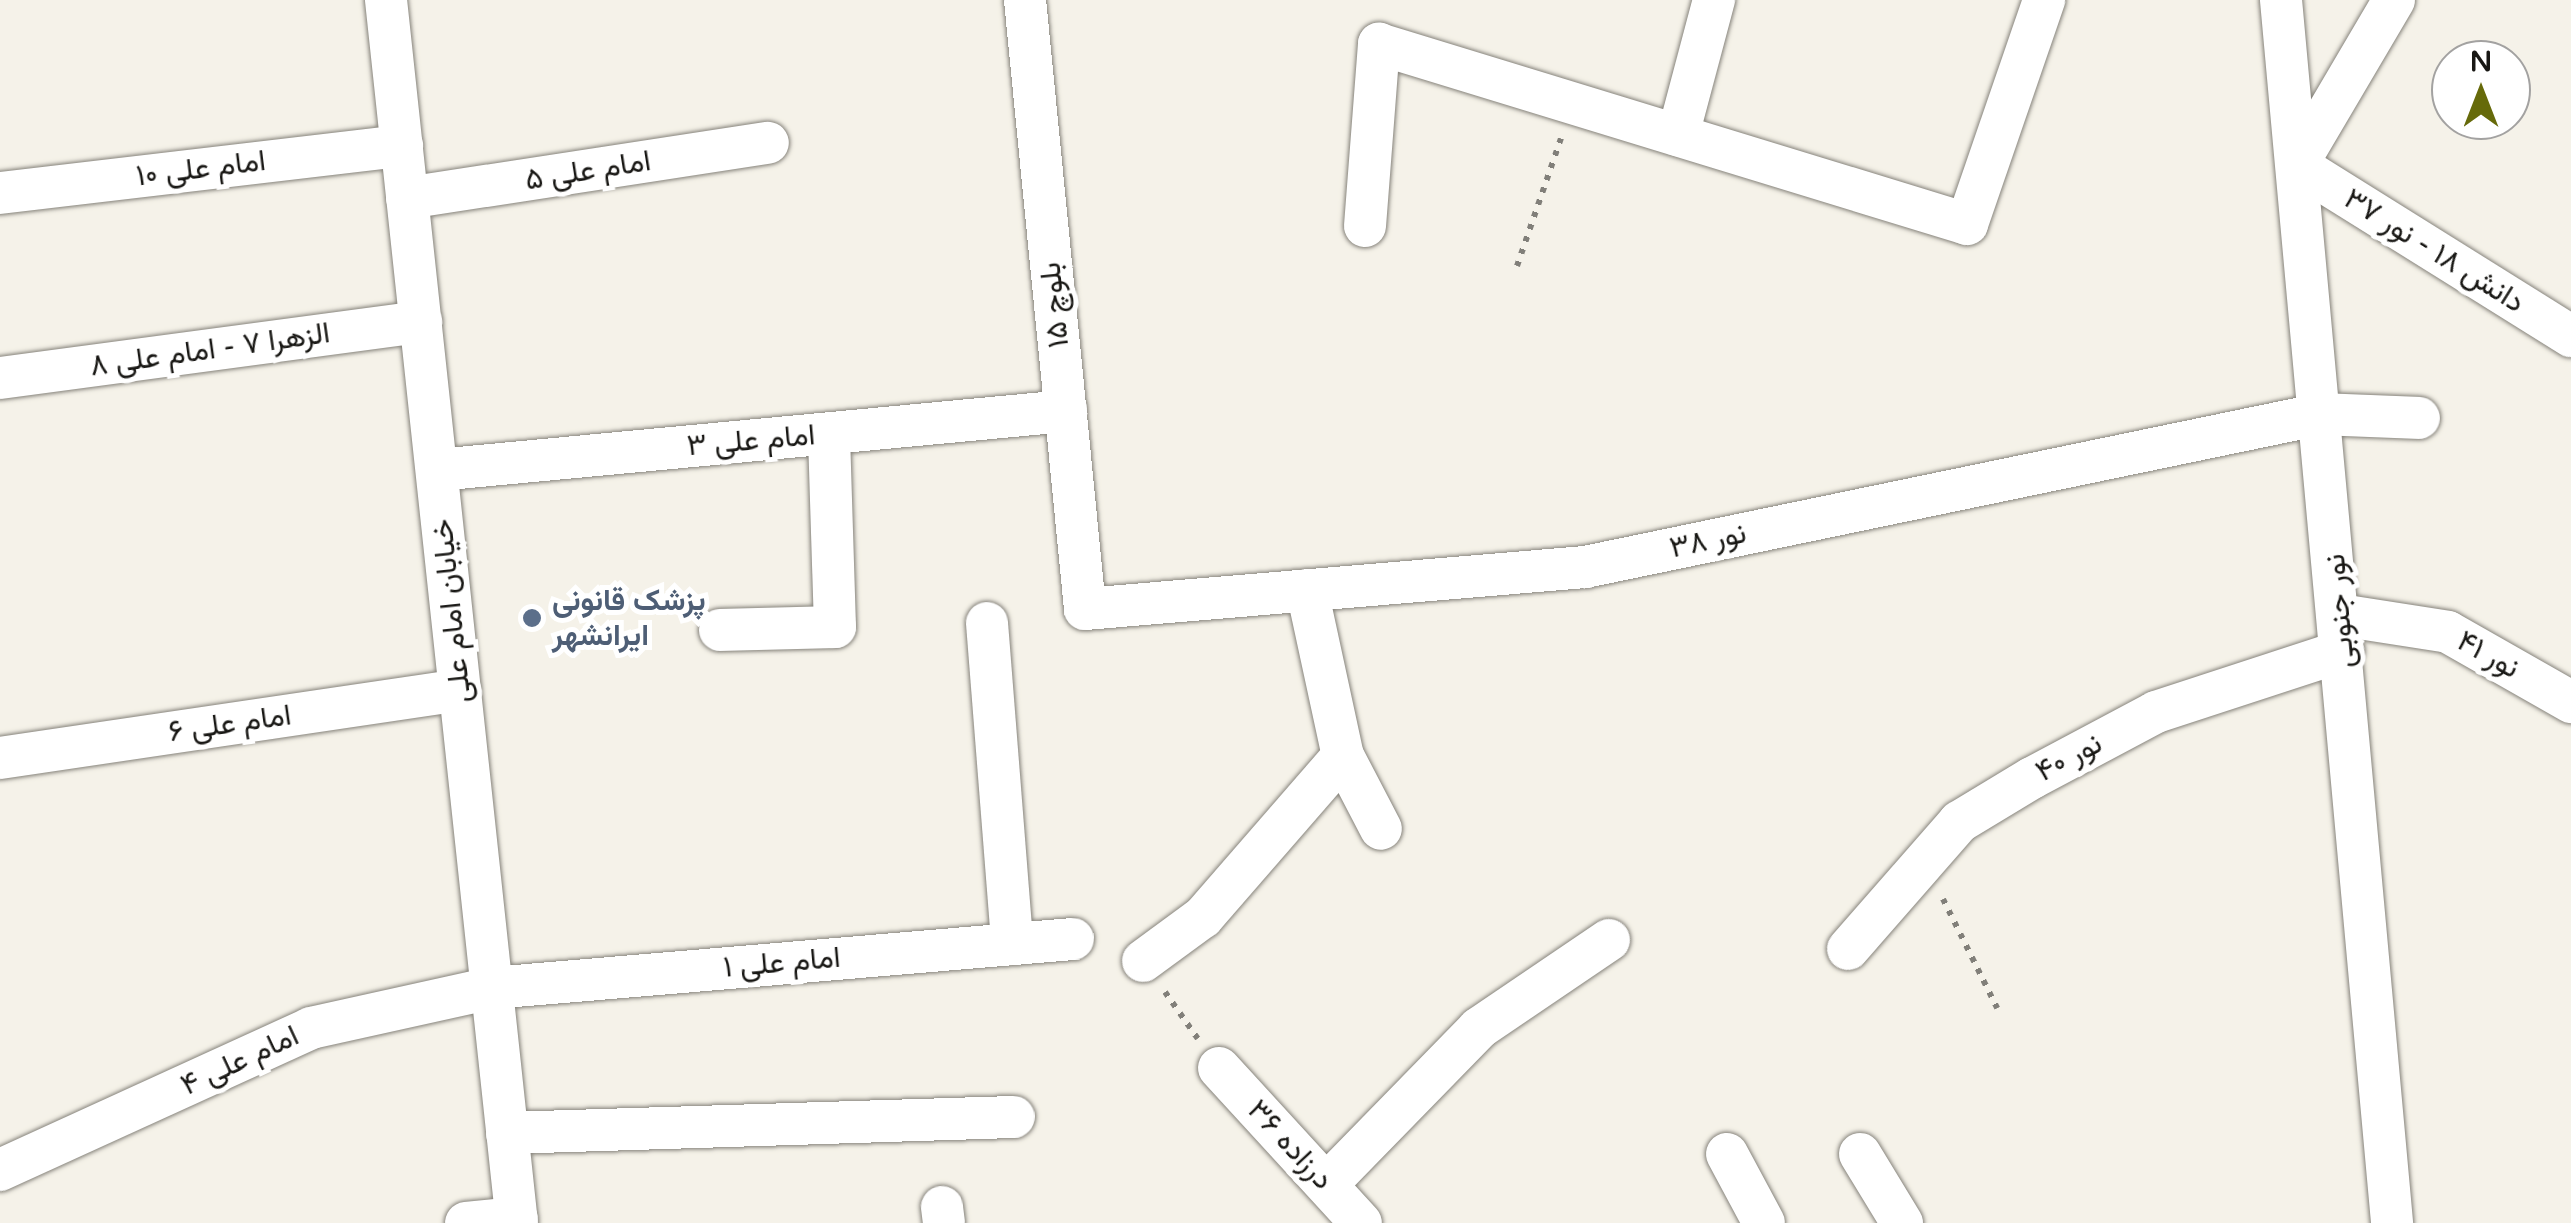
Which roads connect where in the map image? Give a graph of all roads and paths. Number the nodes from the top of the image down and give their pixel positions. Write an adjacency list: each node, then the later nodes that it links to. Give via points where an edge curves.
1 (386, 0): 10 (street, خیابان امام علی)
2 (1025, 0): 19 (street, بلوچ ۱۵)
3 (1714, 0): 8 (street)
4 (2044, 0): 8 (street, via 1967,224)
5 (2281, 0): 11 (street, نور جنوبی)
6 (2394, 0): 11 (street)
7 (1572, 103): 8 (street); 14 (street, via 1379,44); 15 (path)
8 (1678, 136)
9 (768, 143): 13 (street, امام علی ۵)
10 (402, 146): 12 (street, امام علی ۱۰); 13 (street, خیابان امام علی)
11 (2297, 165): 17 (street, دانش ۱۸ - نور ۳۷); 20 (street, نور جنوبی)
12 (0, 192)
13 (407, 198): 16 (street, خیابان امام علی)
14 (1365, 226)
15 (1517, 266)
16 (420, 322): 18 (street, الزهرا ۷ - امام علی ۸); 23 (street, خیابان امام علی)
17 (2571, 336)
18 (0, 378)
19 (1066, 411): 22 (street, امام علی ۳); 25 (street, بلوچ ۱۵)
20 (2321, 414): 21 (street, نور ۳۸); 24 (street, نور ۳۸, via 1584,567); 28 (street, نور جنوبی)
21 (2419, 418)
22 (829, 434): 23 (street, امام علی ۳); 27 (street, via 835,627)
23 (437, 470): 29 (street, خیابان امام علی)
24 (1307, 590): 25 (street, نور ۳۸); 31 (street)
25 (1086, 609)
26 (987, 624): 37 (street)
27 (720, 630)
28 (2342, 633): 30 (street, نور ۴۱, via 2448,632); 34 (street, نور ۴۰, via 2156,712 1959,822); 54 (street, نور جنوبی)
29 (460, 690): 32 (street, امام علی ۶); 40 (street, خیابان امام علی)
30 (2571, 702)
31 (1343, 756): 33 (street); 39 (street, via 1203,917)
32 (0, 758)
33 (1381, 829)
34 (1924, 862): 38 (street, نور ۴۰); 41 (path)
35 (1073, 939): 37 (street, امام علی ۱)
36 (1609, 940): 48 (street, via 1479,1028)
37 (1012, 944): 40 (street, امام علی ۱)
38 (1848, 948)
39 (1143, 962): 42 (path)
40 (492, 988): 44 (street, خیابان امام علی); 47 (street, امام علی ۴, via 311,1028)
41 (1997, 1008)
42 (1219, 1068): 48 (street, درزاده ۳۶)
43 (1014, 1117): 44 (street)
44 (508, 1134): 49 (street, خیابان امام علی)
45 (1727, 1154): 52 (street)
46 (1860, 1154): 53 (street)
47 (0, 1170)
48 (1327, 1184): 51 (street, درزاده ۳۶)
49 (517, 1221): 50 (street)
50 (466, 1223)
51 (1361, 1223)
52 (1764, 1223)
53 (1902, 1223)
54 (2392, 1223)

